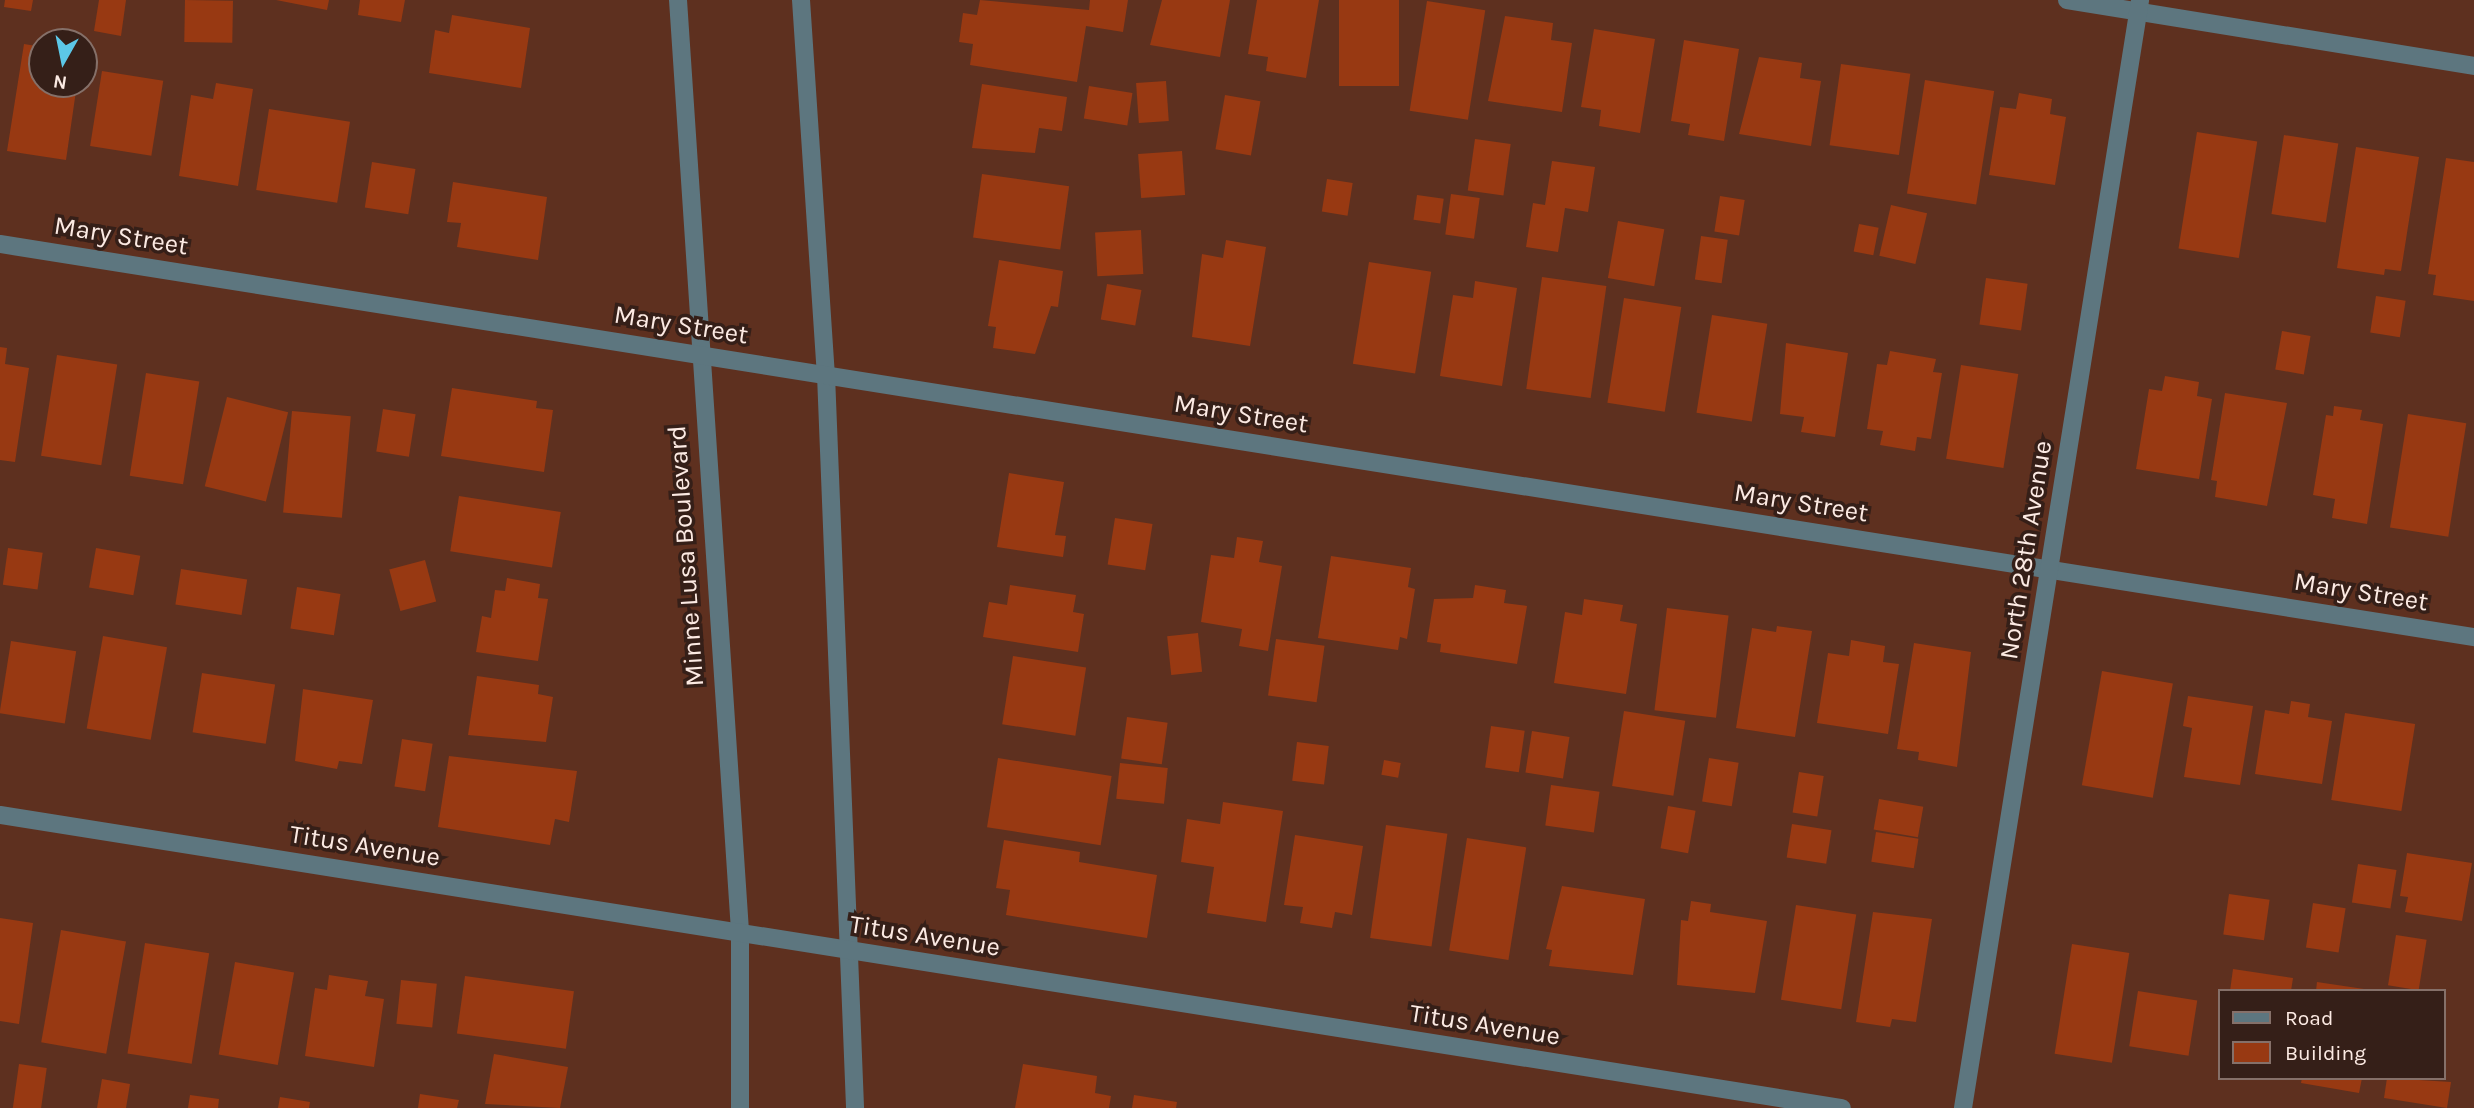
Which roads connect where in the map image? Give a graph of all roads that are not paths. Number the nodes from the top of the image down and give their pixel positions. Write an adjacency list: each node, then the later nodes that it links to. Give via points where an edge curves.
1 (678, 0): 7 (street, Minne Lusa Boulevard)
2 (801, 0): 8 (street)
3 (2067, 0): 4 (street)
4 (2139, 6): 5 (street); 9 (street, North 28th Avenue)
5 (2474, 66)
6 (0, 244): 7 (street, Mary Street)
7 (697, 354): 8 (street, Mary Street); 12 (street, Minne Lusa Boulevard)
8 (826, 376): 9 (street, Mary Street); 13 (street)
9 (2049, 569): 10 (street, Mary Street); 17 (street, North 28th Avenue)
10 (2474, 636)
11 (0, 815): 12 (street, Titus Avenue)
12 (740, 932): 13 (street, Titus Avenue); 14 (street, Minne Lusa Boulevard)
13 (849, 951): 15 (street); 16 (street, Titus Avenue)
14 (740, 1108)
15 (855, 1108)
16 (1842, 1108)
17 (1963, 1108)

